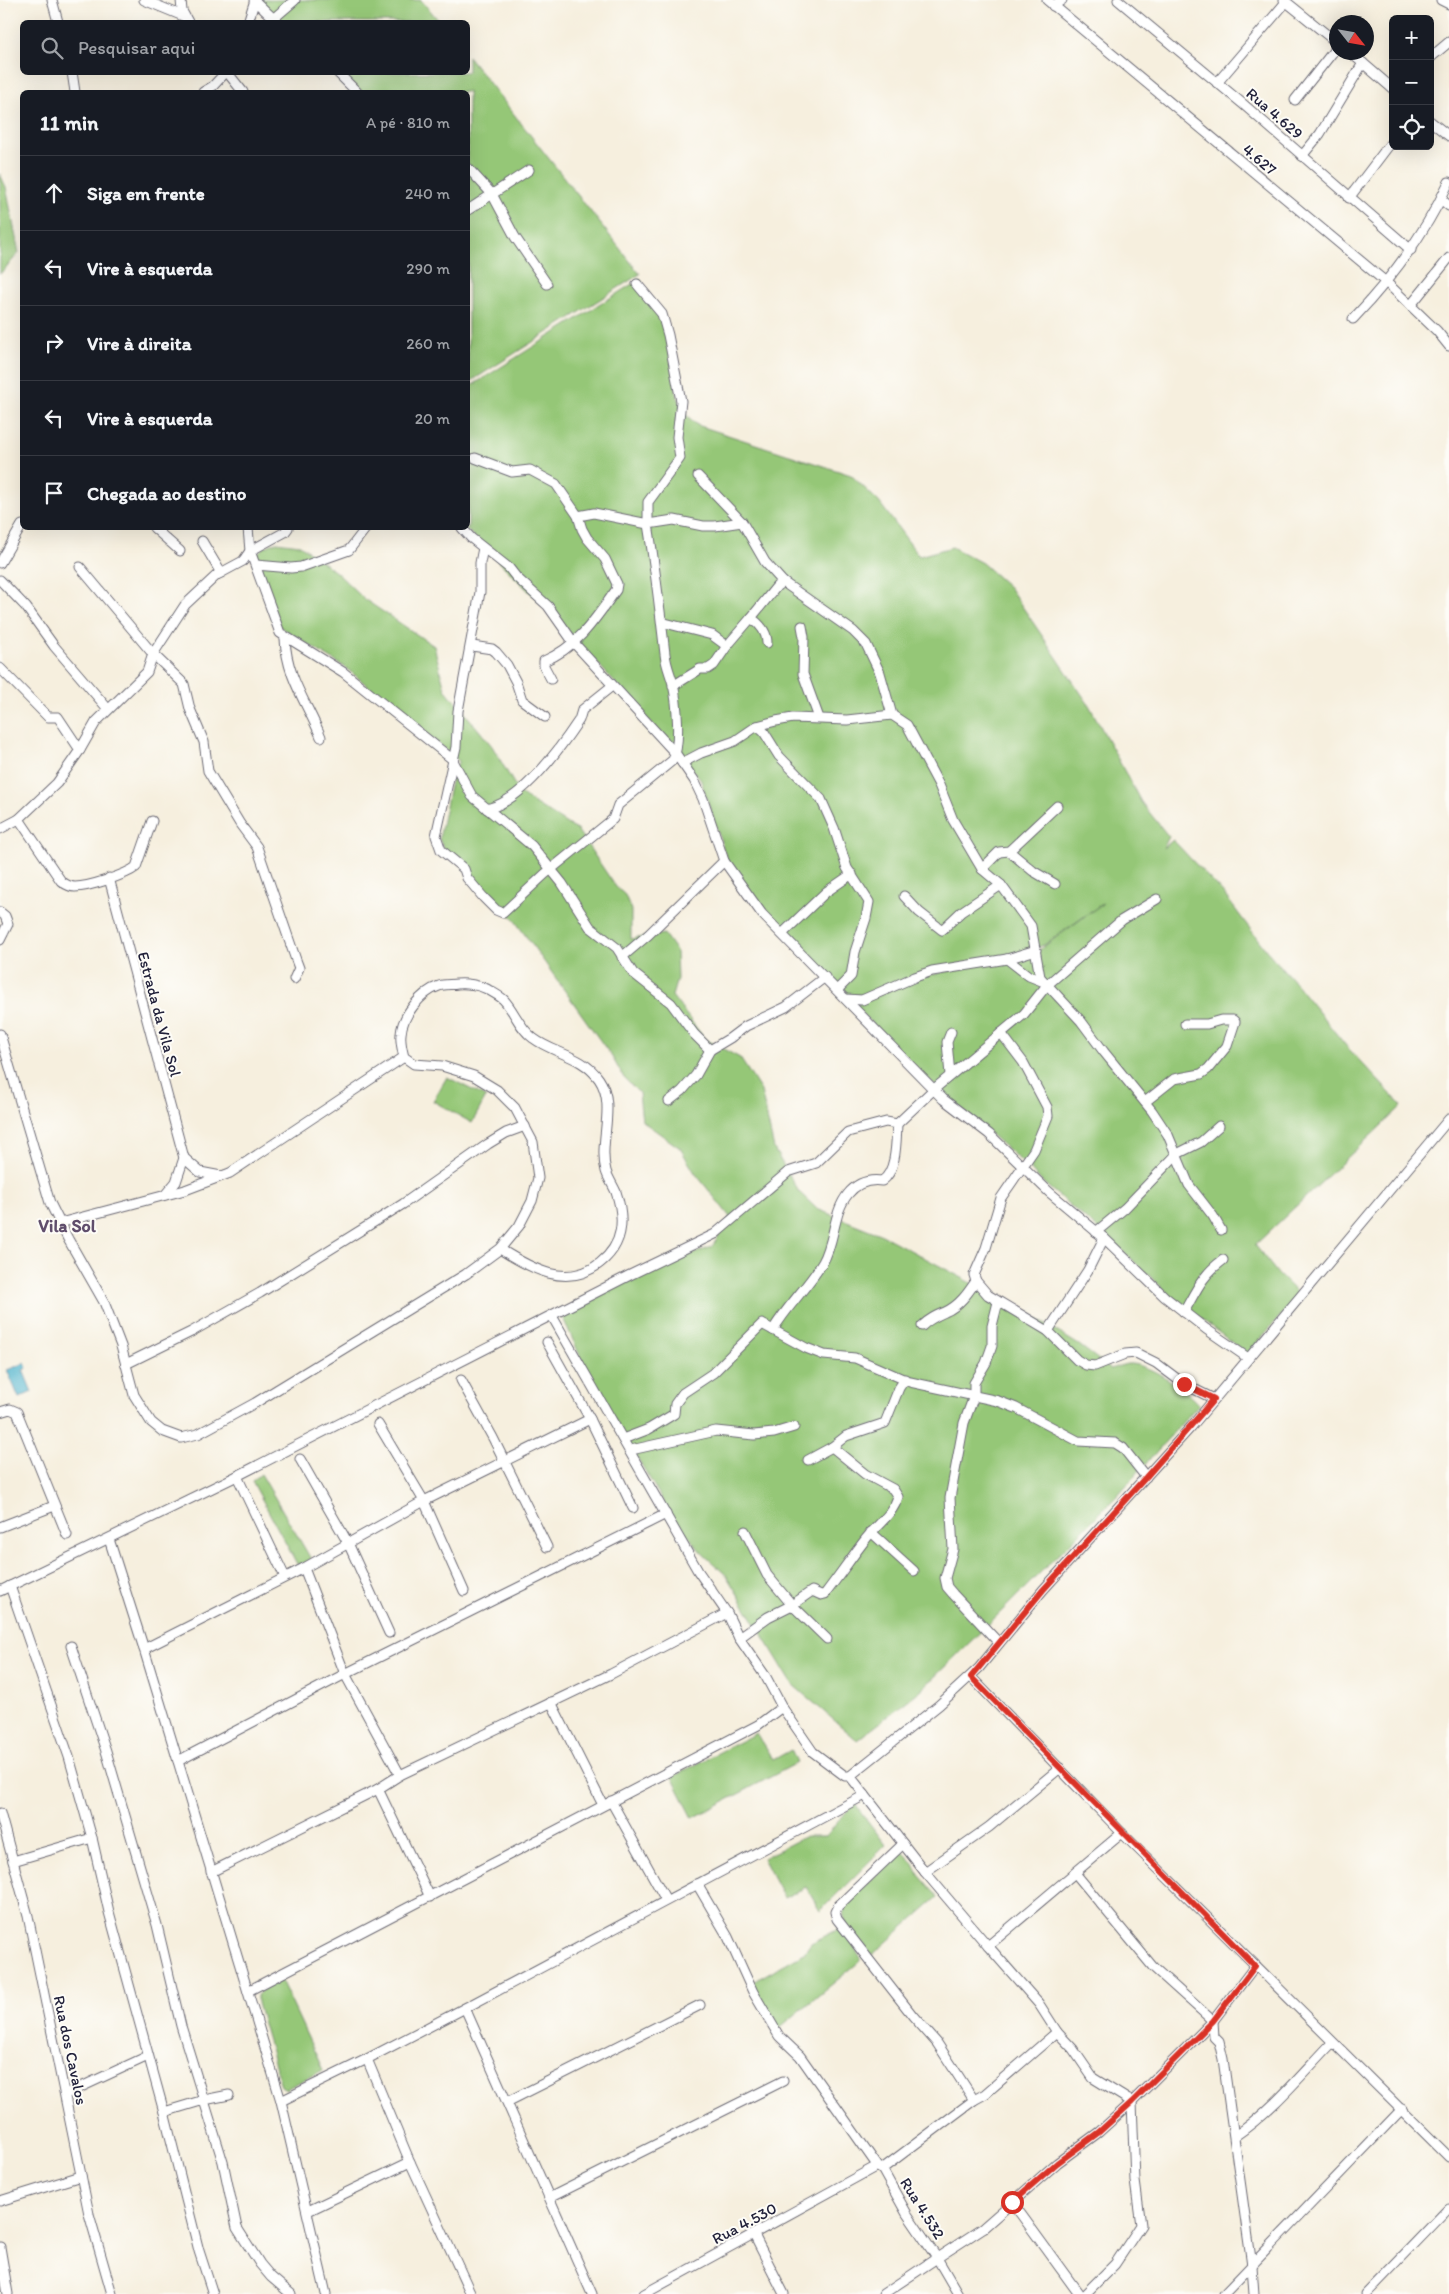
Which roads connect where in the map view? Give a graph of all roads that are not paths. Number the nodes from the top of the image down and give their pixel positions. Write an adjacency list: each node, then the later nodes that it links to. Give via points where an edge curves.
1 (52, 0): 13 (street)
2 (144, 0): 12 (street)
3 (181, 0): 12 (street)
4 (255, 0): 14 (street); 15 (street)
5 (295, 0): 16 (street)
6 (1062, 0): 10 (street)
7 (1118, 0): 27 (street, Rua 4.629)
8 (1441, 0): 11 (street)
9 (1285, 1): 17 (street); 27 (street)
10 (1050, 3): 48 (street, 4.627)
11 (1449, 4)
12 (186, 19)
13 (57, 20)
14 (249, 20)
15 (274, 20)
16 (276, 20)
17 (1329, 36)
18 (1449, 42): 19 (street)
19 (1434, 55)
20 (1329, 57): 33 (street)
21 (1359, 60): 22 (street)
22 (1363, 63): 28 (street); 37 (street, via 1320,134)
23 (72, 75): 29 (street)
24 (224, 75): 30 (street)
25 (229, 75): 31 (street)
26 (340, 75): 32 (street)
27 (1217, 83): 37 (street, Rua 4.629)
28 (1389, 86)
29 (75, 90)
30 (206, 90)
31 (241, 90)
32 (354, 90)
33 (1294, 100)
34 (1434, 124): 35 (street)
35 (1449, 136)
36 (1389, 145): 42 (street)
37 (1302, 156): 42 (street, Rua 4.629)
38 (470, 170): 41 (street)
39 (529, 170): 41 (street)
40 (1449, 182): 43 (street)
41 (492, 194): 45 (street); 49 (street, via 515,237)
42 (1349, 198): 46 (street, Rua 4.629)
43 (1441, 199): 44 (street); 46 (street)
44 (1449, 206)
45 (470, 209)
46 (1411, 250): 48 (street)
47 (1449, 258): 51 (street)
48 (1387, 283): 51 (street, 4.627); 52 (street)
49 (547, 284)
50 (637, 284): 58 (street, via 662,314 681,401 677,437 680,458 648,502)
51 (1411, 305): 53 (street, 4.627)
52 (1353, 319)
53 (1449, 346)
54 (475, 458): 56 (street, via 512,472 530,470 546,478 562,490)
55 (698, 476): 57 (street)
56 (578, 516): 58 (street, via 594,514); 79 (street, via 582,529 606,559 617,587)
57 (742, 522): 58 (street, via 709,526 674,520); 74 (street, via 765,562)
58 (648, 524): 76 (street)
59 (20, 528): 69 (street)
60 (156, 530): 67 (street)
61 (248, 530): 68 (street)
62 (286, 530): 68 (street)
63 (365, 530): 70 (street, via 350,550 291,568)
64 (464, 530): 66 (street)
65 (202, 541): 72 (street)
66 (483, 548): 79 (street, via 548,606); 81 (street)
67 (180, 551)
68 (250, 551): 70 (street); 72 (street, via 243,561)
69 (0, 563)
70 (256, 565): 78 (street, via 277,628)
71 (80, 567): 83 (street)
72 (221, 573): 83 (street, via 185,605)
73 (0, 580): 88 (street, via 20,599 54,646)
74 (783, 582): 75 (street); 89 (street, via 853,631 866,644 880,673)
75 (751, 618): 80 (street, via 767,636); 82 (street)
76 (662, 620): 82 (street, via 712,635); 87 (street, via 665,655)
77 (802, 626): 91 (street, via 803,674)
78 (285, 638): 93 (street, via 285,657 300,697); 96 (street, via 343,672)
79 (574, 643): 85 (street, via 544,661); 86 (street)
80 (767, 643)
81 (472, 646): 90 (street, via 496,652 507,665 522,700); 96 (street)
82 (727, 646): 87 (street, via 714,665)
83 (152, 654): 88 (street, via 147,672); 120 (street, via 184,684 204,742 208,772 257,847 299,968)
84 (0, 668): 94 (street, via 48,717 58,718)
85 (551, 679)
86 (612, 686): 95 (street); 99 (street, via 582,710 568,736 540,773 500,806)
87 (673, 686): 95 (street)
88 (108, 709): 94 (street, via 96,722)
89 (892, 715): 91 (street, via 847,720); 106 (street, via 907,724 948,803 953,820)
90 (545, 717)
91 (819, 718): 92 (street, via 793,718)
92 (757, 726): 97 (street, via 735,741); 107 (street, via 779,756 821,799 842,857)
93 (321, 737)
94 (80, 750): 100 (street, via 57,783)
95 (676, 754): 97 (street); 105 (street, via 673,760 618,805 613,819)
96 (452, 759): 99 (street, via 472,796); 105 (street, via 436,841 441,850 464,869 467,878 483,897 504,913)
97 (682, 763): 104 (street, via 703,799)
98 (1057, 806): 103 (street)
99 (487, 809): 105 (street, via 532,846)
100 (19, 819): 102 (street); 108 (street, via 60,881 77,887)
101 (152, 820): 108 (street, via 136,867)
102 (0, 829)
103 (1009, 851): 106 (street, via 999,852); 109 (street)
104 (724, 861): 114 (street, via 762,914); 117 (street)
105 (552, 869): 117 (street, via 590,927 617,948)
106 (982, 869): 110 (street)
107 (852, 874): 114 (street, via 826,892); 122 (street, via 869,902 868,910 851,976)
108 (109, 878): 139 (street, Estrada da Vila Sol)
109 (1055, 884)
110 (1001, 885): 111 (street, via 961,912 942,930); 116 (street, via 1031,926)
111 (904, 896)
112 (1157, 898): 121 (street, via 1122,920)
113 (0, 912): 115 (street, via 8,924)
114 (782, 934): 119 (street)
115 (0, 940)
116 (1036, 950): 118 (street); 121 (street)
117 (622, 957): 128 (street, via 632,973 671,1003)
118 (1007, 960): 121 (street); 123 (street, via 932,971 862,1000)
119 (825, 977): 122 (street); 128 (street, via 786,1007 746,1026)
120 (294, 979)
121 (1045, 984): 126 (street, via 1024,1014); 133 (street, via 1081,1021)
122 (837, 990): 123 (street)
123 (846, 999): 131 (street)
124 (1185, 1024): 133 (street, via 1207,1024 1228,1019 1235,1022 1227,1046 1208,1069 1201,1074 1174,1079)
125 (951, 1032): 130 (street, via 947,1042)
126 (1001, 1033): 130 (street); 140 (street, via 1023,1062 1048,1111 1042,1134)
127 (0, 1034): 143 (street, via 50,1202)
128 (710, 1050): 132 (street, via 696,1075)
129 (404, 1057): 136 (street, via 414,1064 442,1066 474,1076 497,1090 515,1108); 141 (street, via 249,1162); 147 (street, via 400,1033 422,996 439,986 463,984 484,988 503,1000 532,1037 588,1066 600,1080 606,1096 603,1148 606,1171 622,1214 621,1232 614,1249 600,1264 566,1276 545,1274)
130 (950, 1075): 131 (street)
131 (933, 1090): 135 (street); 140 (street)
132 (669, 1101)
133 (1145, 1102): 138 (street)
134 (1449, 1119): 157 (street)
135 (897, 1124): 152 (street, via 886,1122 848,1132 816,1163 788,1172 773,1183 715,1234); 154 (street, via 887,1175 882,1181 865,1182 847,1195 823,1261)
136 (525, 1126): 147 (street, via 536,1156 538,1178 532,1201 519,1226); 158 (street, via 488,1144 441,1179 304,1266 191,1332)
137 (1219, 1126): 138 (street, via 1201,1142)
138 (1177, 1154): 144 (street, via 1189,1185); 145 (street, via 1125,1208)
139 (184, 1158): 141 (street, via 200,1172); 142 (street, via 176,1182)
140 (1024, 1166): 145 (street, via 1048,1192); 149 (street, via 1001,1198 986,1248 974,1274)
141 (221, 1176): 142 (street)
142 (164, 1196): 143 (street)
143 (60, 1223): 158 (street, via 104,1302)
144 (1221, 1230)
145 (1096, 1232): 146 (street)
146 (1104, 1238): 151 (street); 155 (street, via 1088,1270)
147 (500, 1249): 158 (street, via 466,1274 255,1403 188,1438 170,1436 151,1422 134,1395)
148 (1223, 1260): 151 (street, via 1201,1280)
149 (976, 1281): 150 (street); 153 (street, via 960,1302)
150 (998, 1302): 155 (street); 161 (street, via 992,1326 992,1346 974,1382)
151 (1184, 1312): 157 (street)
152 (552, 1316): 167 (street); 173 (street)
153 (922, 1326)
154 (773, 1330): 159 (street, via 817,1353 855,1358); 167 (street, via 762,1324 712,1373 683,1393 675,1404 674,1414)
155 (1048, 1331): 162 (street, via 1086,1365 1095,1366 1136,1353)
156 (547, 1342): 164 (street)
157 (1248, 1358): 162 (street)
158 (126, 1364)
159 (905, 1379): 161 (street); 168 (street, via 885,1423 846,1436)
160 (461, 1380): 172 (street)
161 (974, 1396): 174 (street, via 1016,1408 1078,1441 1116,1443); 197 (street, via 964,1423 950,1498 953,1549 945,1578 952,1594)
162 (1214, 1399): 174 (street)
163 (0, 1412): 176 (street, via 10,1409 17,1412)
164 (590, 1419): 172 (street); 177 (street)
165 (378, 1424): 175 (street)
166 (794, 1427): 169 (street, via 754,1435 716,1431)
167 (623, 1439): 169 (street)
168 (832, 1447): 171 (street); 181 (street, via 865,1474 888,1485 898,1497 892,1511)
169 (631, 1450): 178 (street)
170 (300, 1459): 184 (street)
171 (808, 1460)
172 (504, 1461): 175 (street); 185 (street)
173 (237, 1476): 183 (street); 188 (street)
174 (1146, 1477): 197 (street)
175 (424, 1500): 184 (street); 191 (street)
176 (54, 1506): 179 (street); 182 (street)
177 (633, 1508)
178 (666, 1514): 193 (street); 200 (street)
179 (0, 1527)
180 (745, 1531): 192 (street, via 767,1575)
181 (871, 1532): 187 (street); 192 (street, via 825,1594 812,1591)
182 (67, 1535)
183 (109, 1539): 189 (street); 199 (street)
184 (348, 1544): 186 (street); 194 (street)
185 (547, 1547)
186 (304, 1568): 188 (street); 200 (street)
187 (914, 1571)
188 (285, 1577): 199 (street)
189 (10, 1586): 190 (street); 213 (street, via 69,1757)
190 (0, 1591)
191 (464, 1591)
192 (792, 1605): 195 (street); 196 (street)
193 (726, 1613): 195 (street); 202 (street, via 611,1674)
194 (389, 1633)
195 (739, 1638): 203 (street)
196 (826, 1639)
197 (999, 1643): 201 (street)
198 (71, 1646): 235 (street, via 148,1894 181,2026)
199 (144, 1649): 204 (street)
200 (345, 1674): 204 (street); 206 (street)
201 (971, 1677): 205 (street); 207 (street)
202 (550, 1702): 206 (street); 210 (street)
203 (782, 1707): 207 (street, via 813,1752 844,1776); 210 (street, via 758,1725)
204 (178, 1761): 216 (street)
205 (1060, 1768): 212 (street); 217 (street, via 989,1827)
206 (400, 1775): 208 (street)
207 (850, 1776): 209 (street)
208 (378, 1789): 216 (street); 220 (street)
209 (865, 1795): 214 (street); 219 (street)
210 (607, 1803): 220 (street); 221 (street)
211 (0, 1812): 215 (street, Rua dos Cavalos)
212 (1122, 1833): 218 (street); 223 (street)
213 (92, 1838): 215 (street); 230 (street)
214 (903, 1844): 217 (street); 236 (street, via 835,1912 837,1919 937,2043)
215 (13, 1861): 233 (street, Rua dos Cavalos)
216 (211, 1872): 224 (street)
217 (925, 1872): 222 (street)
218 (1075, 1873): 222 (street); 227 (street, via 1153,1966)
219 (697, 1884): 221 (street); 245 (street, Rua 4.532, via 728,1937 752,1992 779,2036 800,2056 826,2090)
220 (430, 1896): 224 (street)
221 (666, 1900): 226 (street)
222 (988, 1946): 228 (street, via 1039,2004)
223 (1255, 1966): 227 (street); 229 (street)
224 (248, 1991): 237 (street)
225 (700, 2006): 238 (street)
226 (466, 2008): 231 (street); 238 (street)
227 (1213, 2021): 239 (street); 242 (street, via 1214,2037 1222,2054)
228 (1057, 2032): 236 (street, Rua 4.530, via 1016,2069); 239 (street, via 1093,2078)
229 (1332, 2043): 240 (street); 242 (street, via 1273,2104)
230 (148, 2056): 233 (street); 241 (street)
231 (367, 2059): 237 (street); 244 (street)
232 (783, 2081): 247 (street)
233 (66, 2094): 246 (street, Rua dos Cavalos)
234 (229, 2095): 235 (street)
235 (204, 2100): 241 (street); 260 (street, via 223,2162 237,2228 271,2278)
236 (974, 2100): 245 (street, Rua 4.530)
237 (281, 2101): 251 (street)
238 (507, 2102): 247 (street)
239 (1132, 2102): 249 (street); 268 (street, via 1135,2182 1141,2225 1115,2264)
240 (1402, 2109): 243 (street); 255 (street)
241 (164, 2112): 259 (street, via 198,2251)
242 (1235, 2136): 255 (street)
243 (1449, 2157)
244 (410, 2162): 251 (street); 261 (street)
245 (879, 2168): 252 (street, Rua 4.530); 254 (street, Rua 4.532)
246 (81, 2176): 248 (street); 258 (street, Rua dos Cavalos)
247 (551, 2197): 262 (street)
248 (0, 2201)
249 (1012, 2202): 254 (street, via 983,2228); 267 (street)
250 (1449, 2208): 271 (street)
251 (308, 2211): 256 (street)
252 (754, 2235): 263 (street, Rua 4.530); 264 (street)
253 (0, 2247): 257 (street)
254 (937, 2258): 265 (street, Rua 4.532); 266 (street)
255 (1252, 2266): 269 (street); 270 (street)
256 (323, 2292)
257 (8, 2294)
258 (112, 2294)
259 (214, 2294)
260 (291, 2294)
261 (471, 2294)
262 (592, 2294)
263 (644, 2294)
264 (784, 2294)
265 (883, 2294)
266 (958, 2294)
267 (1079, 2294)
268 (1085, 2294)
269 (1224, 2294)
270 (1254, 2294)
271 (1366, 2294)

